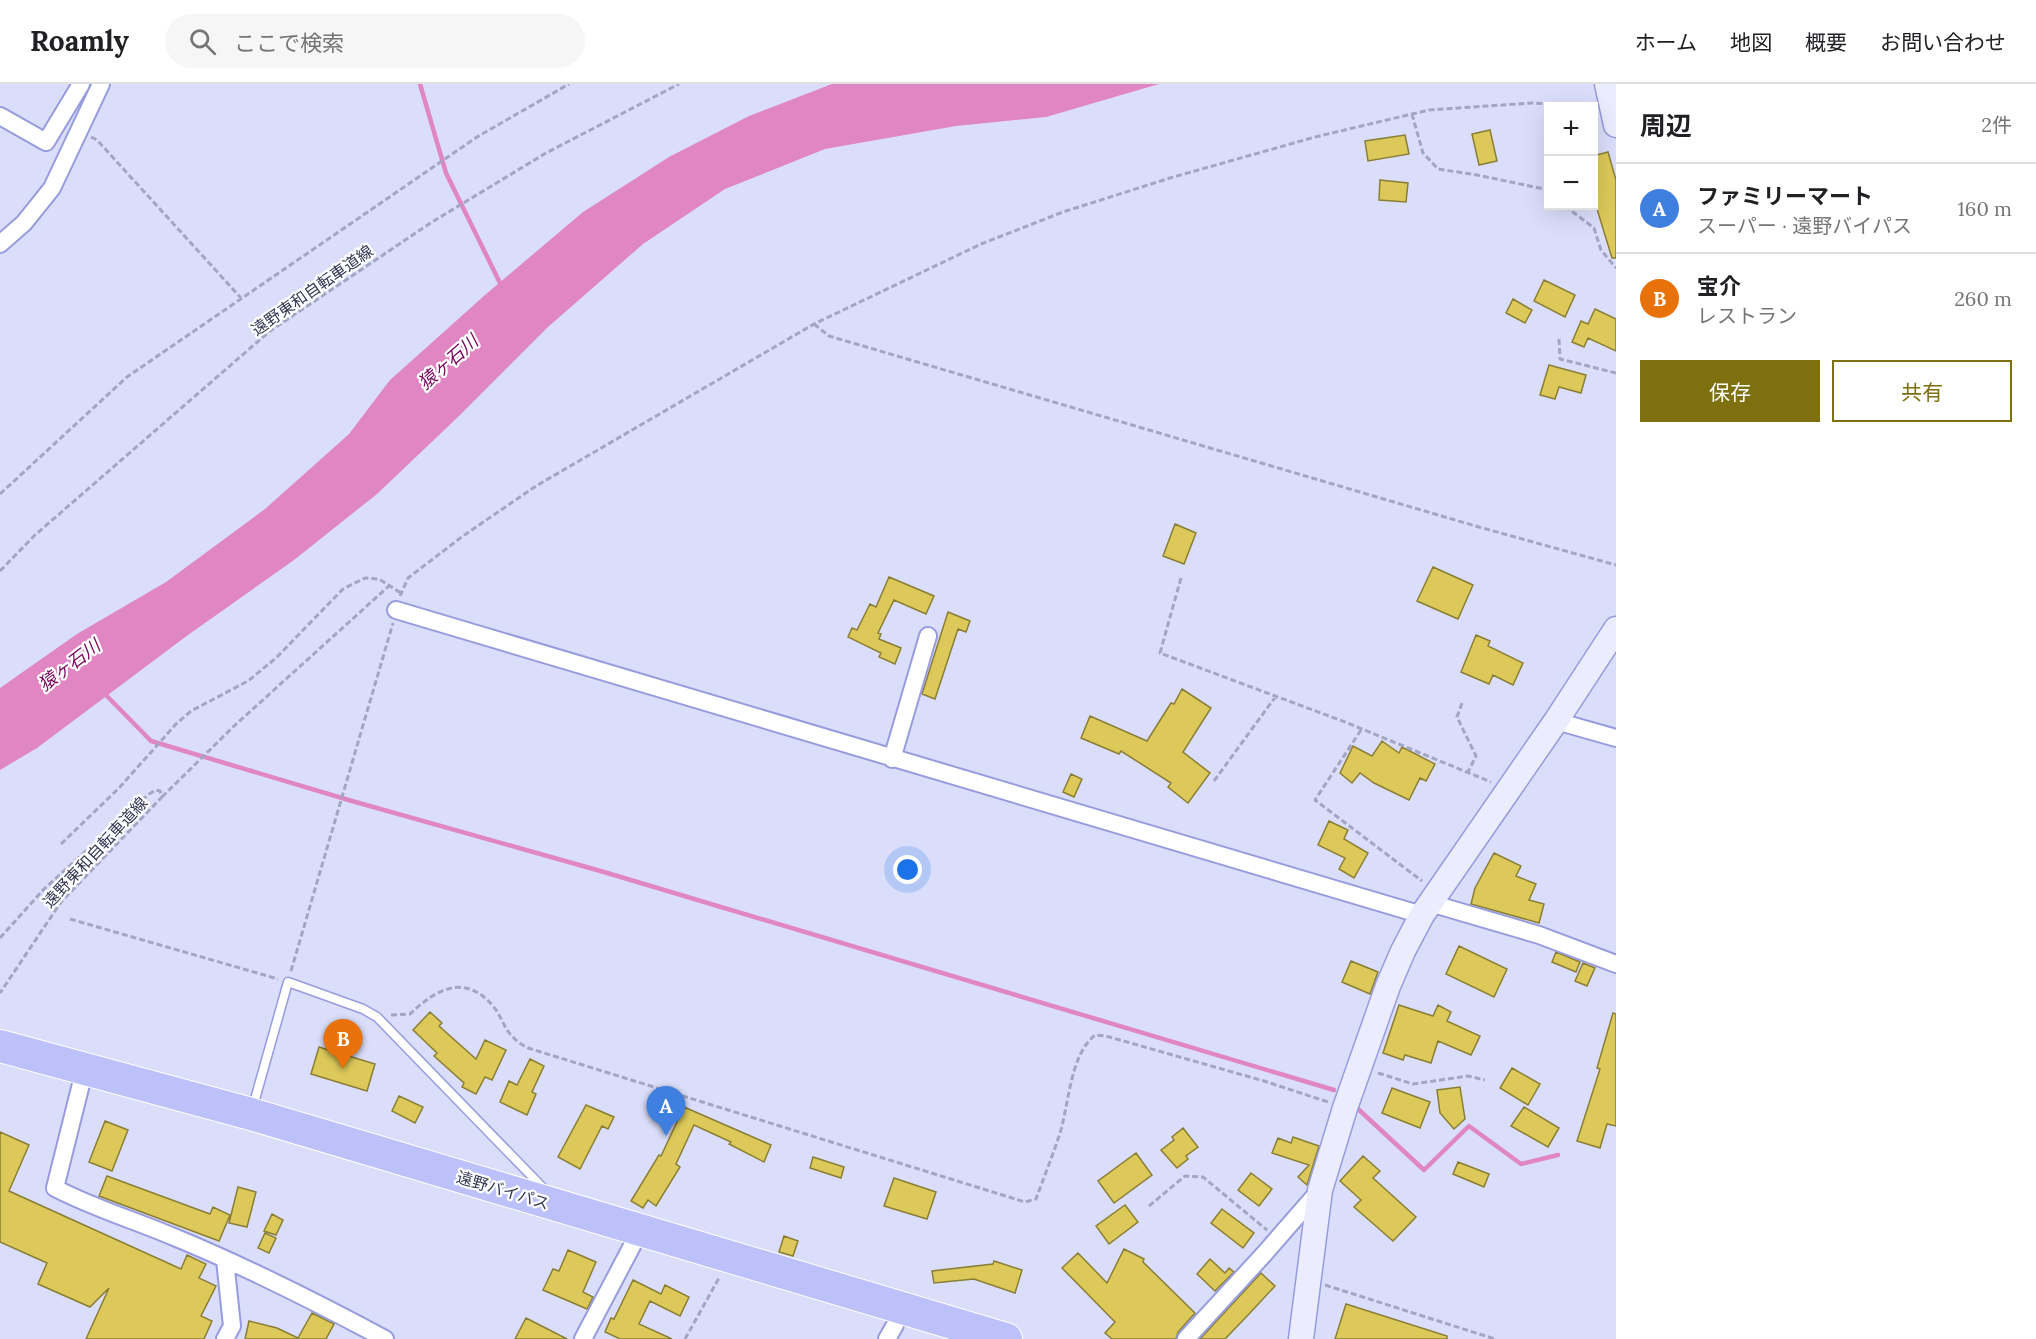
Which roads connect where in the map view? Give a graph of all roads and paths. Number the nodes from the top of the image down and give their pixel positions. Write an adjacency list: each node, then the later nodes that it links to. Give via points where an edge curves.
1 (81, 84): 7 (street, via 46,142)
2 (569, 84): 14 (path, via 477,137)
3 (679, 84): 20 (path, 遠野東和自転車道線, via 546,153 270,331 35,535)
4 (96, 86): 9 (street)
5 (1602, 94): 6 (path); 8 (street)
6 (1412, 114): 10 (path, via 1423,153 1438,169); 15 (path, via 1170,178 1063,212 981,244)
7 (0, 116)
8 (1616, 125)
9 (81, 130): 12 (street, via 52,188 24,223); 14 (path, via 97,140)
10 (1544, 189)
11 (1570, 210): 13 (path, via 1594,228 1601,250)
12 (0, 244)
13 (1616, 268)
14 (241, 298): 18 (path, via 127,377)
15 (814, 324): 19 (path, via 829,336); 22 (path, via 536,486 408,578 401,593)
16 (1559, 339): 17 (path, via 1560,359)
17 (1616, 373)
18 (0, 494)
19 (1616, 565)
20 (0, 571)
21 (1181, 578): 26 (path, via 1160,653)
22 (390, 585): 35 (path); 36 (path, via 365,578 343,589 248,681 191,711 120,788)
23 (396, 610): 31 (street); 41 (path)
24 (1616, 629): 28 (street)
25 (928, 636): 31 (street)
26 (1276, 696): 32 (path); 33 (path)
27 (1462, 703): 32 (path, via 1457,717 1476,756)
28 (1556, 721): 30 (street); 34 (street)
29 (1361, 730): 37 (path, via 1315,801)
30 (1616, 738)
31 (892, 759): 37 (street)
32 (1468, 772): 34 (path)
33 (1214, 781)
34 (1509, 789): 37 (street)
35 (162, 797): 39 (path, 遠野東和自転車道線, via 156,790 149,794 44,889); 42 (path, 遠野東和自転車道線, via 61,902)
36 (61, 844)
37 (1430, 904): 40 (street, via 1539,935); 46 (street, via 1388,986)
38 (70, 919): 41 (path)
39 (0, 938)
40 (1616, 964)
41 (288, 982): 43 (lane); 50 (lane)
42 (0, 993)
43 (377, 1017): 49 (path, via 410,1014 426,998 446,988 458,986 476,991 493,1006 512,1037 528,1048 1025,1202 1036,1199 1060,1132 1080,1054 1095,1035 1264,1081); 52 (lane, via 547,1189)
44 (0, 1046): 50 (highway, 遠野バイパス)
45 (0, 1055): 47 (highway, 遠野バイパス)
46 (1359, 1067): 48 (path, via 1413,1084 1468,1076); 49 (street)
47 (81, 1080): 55 (highway, 遠野バイパス, via 302,1152); 56 (street, via 55,1188)
48 (1485, 1080)
49 (1345, 1108): 51 (street)
50 (251, 1114): 52 (highway, 遠野バイパス)
51 (1320, 1190): 54 (street); 58 (street)
52 (548, 1204): 65 (highway, 遠野バイパス)
53 (1149, 1206): 54 (path, via 1185,1176 1203,1177)
54 (1278, 1238): 66 (street)
55 (632, 1246): 57 (highway, 遠野バイパス); 62 (street)
56 (225, 1260): 60 (street, via 232,1326); 61 (street, via 286,1286)
57 (721, 1274): 59 (highway, 遠野バイパス); 63 (path)
58 (1309, 1280): 67 (street); 68 (path)
59 (891, 1332): 64 (highway, 遠野バイパス)
60 (225, 1339)
61 (385, 1339)
62 (583, 1339)
63 (685, 1339)
64 (942, 1339)
65 (1006, 1339)
66 (1186, 1339)
67 (1301, 1339)
68 (1495, 1339)

